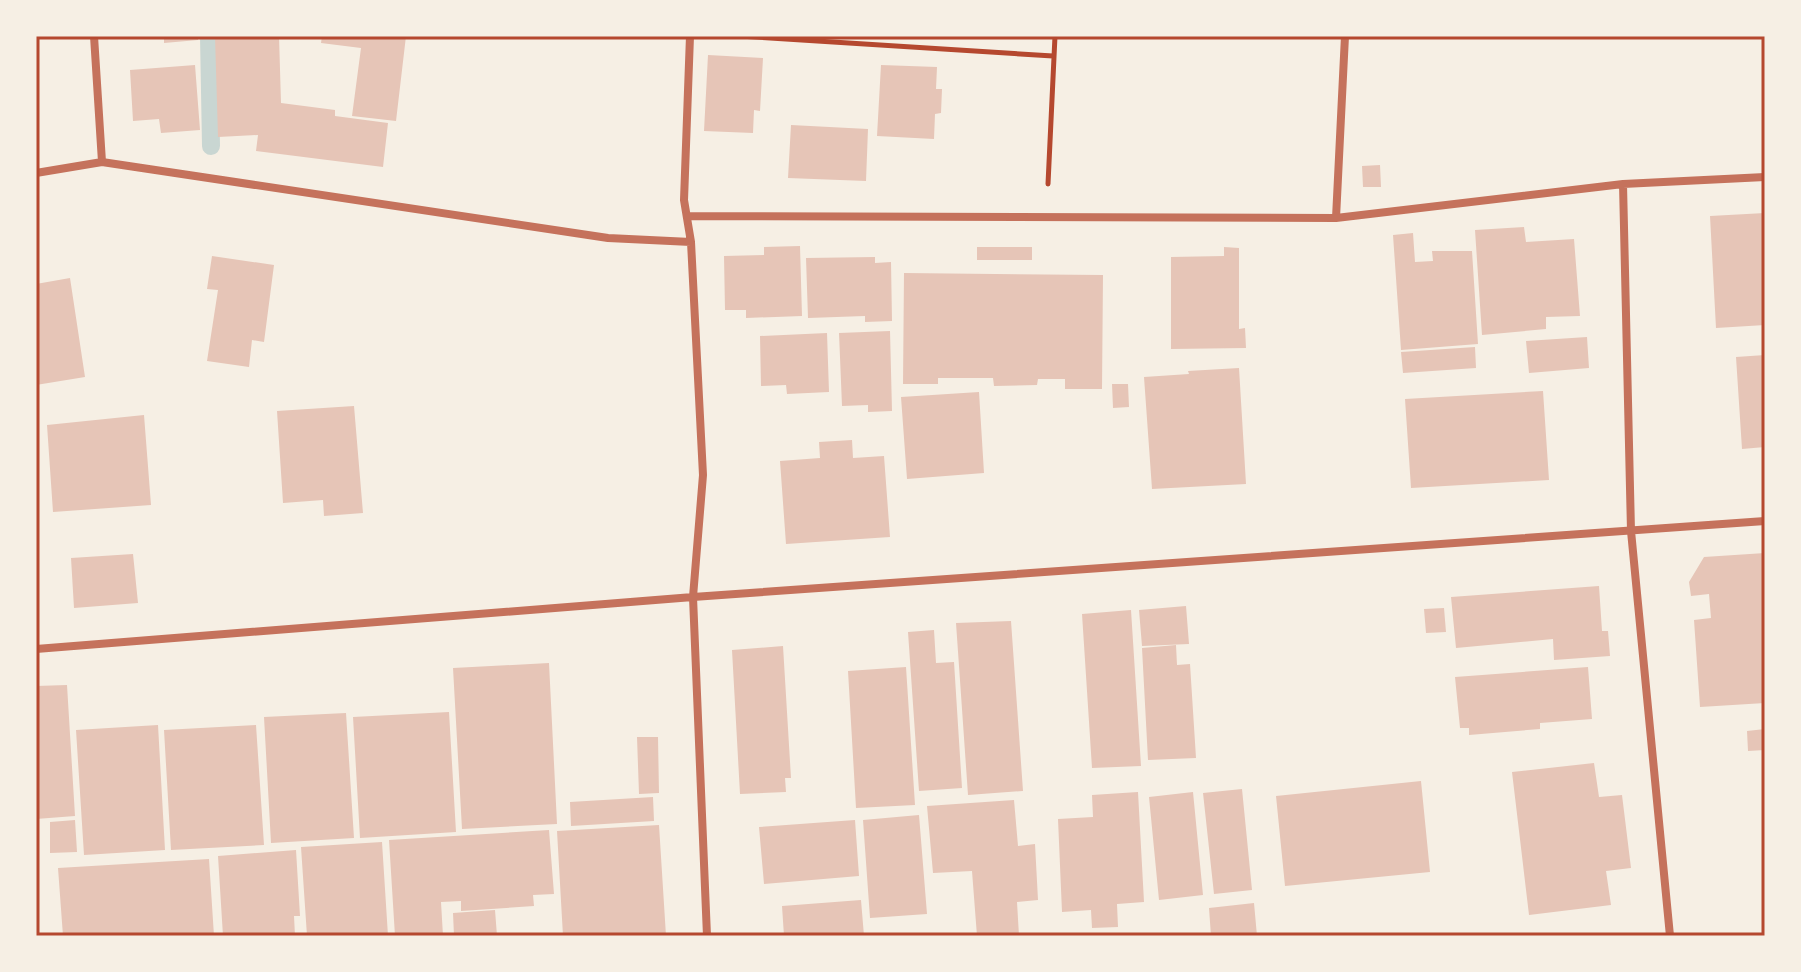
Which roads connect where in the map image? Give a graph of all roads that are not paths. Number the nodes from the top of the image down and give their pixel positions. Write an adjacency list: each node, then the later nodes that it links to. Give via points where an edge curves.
1 (94, 36): 4 (street)
2 (690, 36): 8 (street)
3 (1345, 36): 9 (street)
4 (102, 162): 5 (street); 10 (street, via 608,238)
5 (36, 173)
6 (1765, 177): 7 (street)
7 (1623, 184): 9 (street); 12 (street)
8 (687, 216): 9 (street); 10 (street)
9 (1336, 218)
10 (691, 242): 13 (street, via 703,475)
11 (1765, 521): 12 (street)
12 (1631, 531): 13 (street); 16 (street)
13 (693, 597): 14 (street); 15 (street)
14 (36, 649)
15 (707, 936)
16 (1670, 936)

